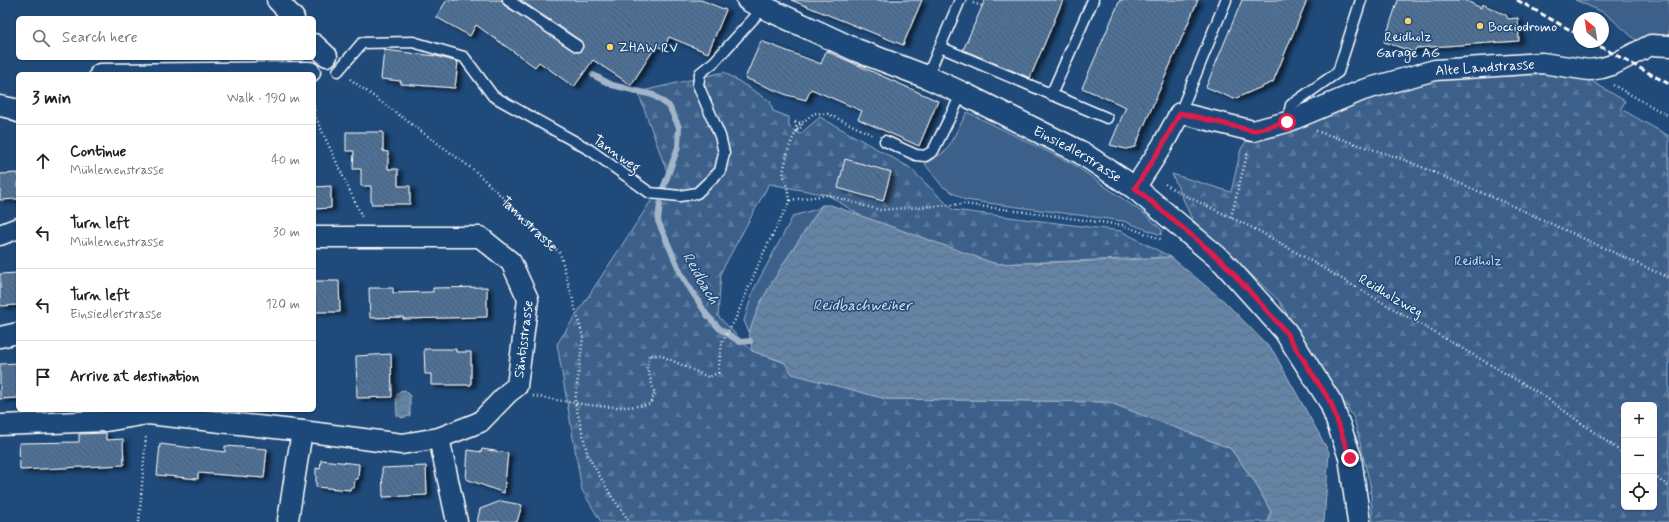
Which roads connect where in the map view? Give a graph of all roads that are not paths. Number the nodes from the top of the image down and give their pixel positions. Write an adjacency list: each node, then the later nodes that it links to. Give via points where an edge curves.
1 (277, 0): 8 (street)
2 (508, 0): 9 (lane)
3 (960, 0): 10 (lane)
4 (1093, 0): 15 (lane)
5 (1226, 0): 16 (lane)
6 (1361, 0): 18 (lane, via 1338,72 1291,105)
7 (756, 3): 12 (lane, Tannweg, via 714,62 700,73 698,85 720,136 724,153 720,171 696,193 680,196 650,193 590,150 493,96 464,57 413,42 362,43); 13 (main road, Einsiedlerstrasse, via 856,50)
8 (292, 16)
9 (577, 46)
10 (940, 46): 13 (lane); 15 (lane)
11 (1669, 46): 18 (street, Alte Landstrasse, via 1652,45 1612,65 1589,70 1542,63 1435,70 1362,90)
12 (326, 57)
13 (927, 77): 14 (main road, Einsiedlerstrasse)
14 (962, 93): 19 (lane, via 933,151 925,156 916,155); 20 (main road, Einsiedlerstrasse, via 1080,152)
15 (1051, 95): 17 (lane)
16 (1180, 113): 18 (street, Alte Landstrasse, via 1253,131); 20 (street)
17 (1107, 118)
18 (1295, 119)
19 (885, 141)
20 (1135, 188): 31 (main road, Einsiedlerstrasse, via 1223,262 1285,331 1331,403 1350,458)
21 (16, 229): 22 (street)
22 (0, 235)
23 (316, 237): 28 (street, Säntisstrasse, via 480,237 511,262 528,299 518,386 480,422)
24 (16, 333): 25 (street)
25 (0, 337)
26 (0, 425): 27 (street, Säntisstrasse, via 106,421 148,414)
27 (302, 431): 28 (street, Säntisstrasse, via 402,444); 29 (street)
28 (439, 438): 30 (street)
29 (288, 520)
30 (457, 522)
31 (1359, 522)

